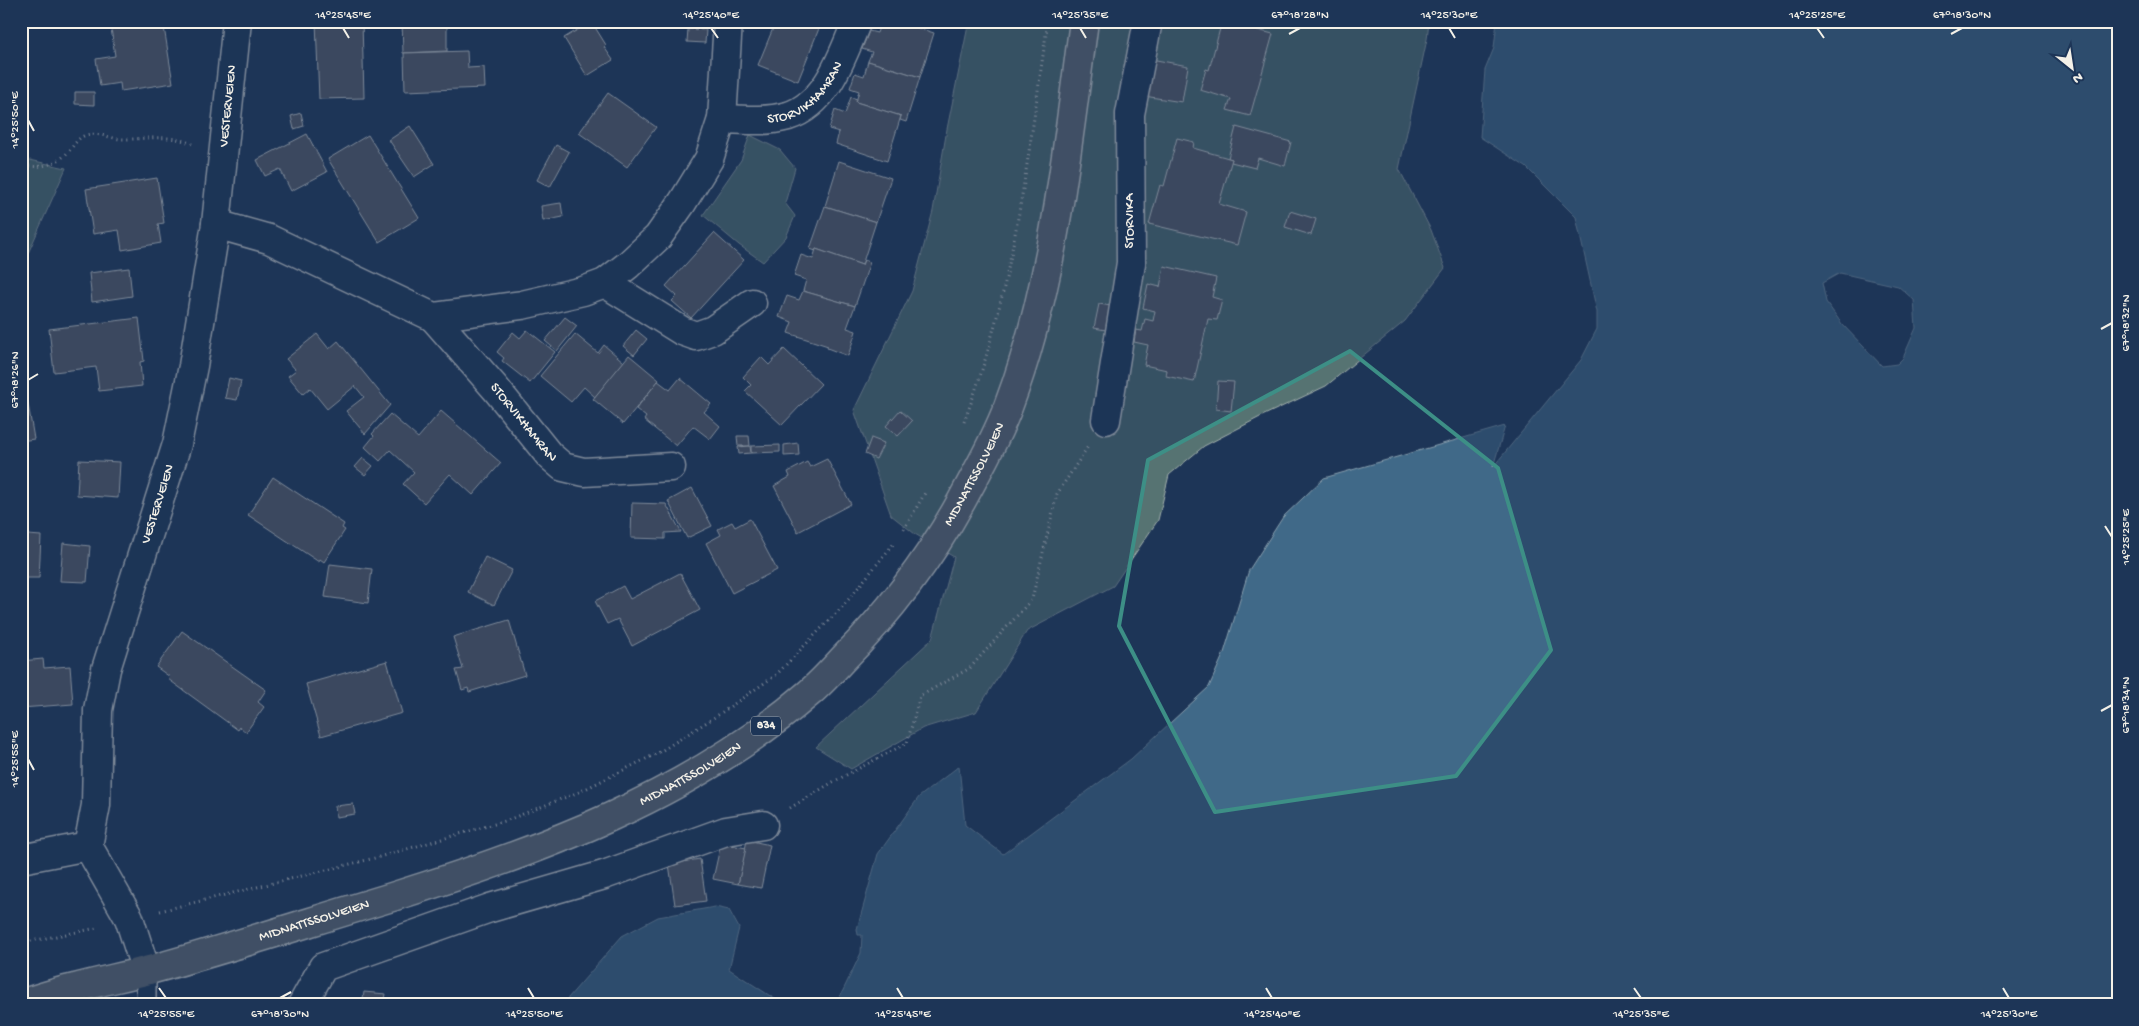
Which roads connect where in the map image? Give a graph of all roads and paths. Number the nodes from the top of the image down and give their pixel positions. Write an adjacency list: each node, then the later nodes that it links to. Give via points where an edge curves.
1 (237, 21): 8 (street, VESTERVEIEN)
2 (728, 21): 7 (street)
3 (857, 21): 7 (street, STORVIKHAMRAN, via 835,71 816,99 788,115 757,120)
4 (1048, 21): 15 (path, via 1010,256 994,331)
5 (1084, 21): 25 (main road, MIDNATTSSOLVEIEN / 834, via 1048,264 1008,408 946,528 912,580 875,627 809,694 740,747 666,791 574,834 465,874)
6 (1148, 21): 14 (street, STORVIKA, via 1130,114 1130,263)
7 (722, 119): 11 (street, via 708,159 682,204 658,237)
8 (222, 157): 9 (path, via 182,140 87,135 75,142 65,156 38,168); 10 (street, VESTERVEIEN)
9 (29, 166)
10 (216, 224): 13 (street, STORVIKHAMRAN, via 269,239); 21 (street, VESTERVEIEN, via 177,444 106,669 98,710 96,805)
11 (605, 283): 12 (street, via 682,331 696,336 713,330); 13 (street, via 522,305)
12 (752, 303)
13 (433, 317): 16 (street, STORVIKHAMRAN, via 549,455 564,467 584,472)
14 (1106, 420): 20 (path, via 1057,494 1032,599 970,668 920,696 907,743)
15 (962, 427)
16 (671, 467)
17 (927, 490): 18 (path)
18 (903, 530)
19 (898, 538): 23 (path, via 844,605 776,675 658,753 579,792 505,821 379,857)
20 (763, 824): 28 (street, via 726,830 604,875 490,908 323,967)
21 (88, 846): 22 (street); 23 (street)
22 (21, 858)
23 (129, 918): 24 (path, via 88,931); 25 (street)
24 (21, 943)
25 (146, 971): 26 (main road, MIDNATTSSOLVEIEN / 834); 27 (lane)
26 (21, 1004)
27 (146, 1005)
28 (302, 1005)

